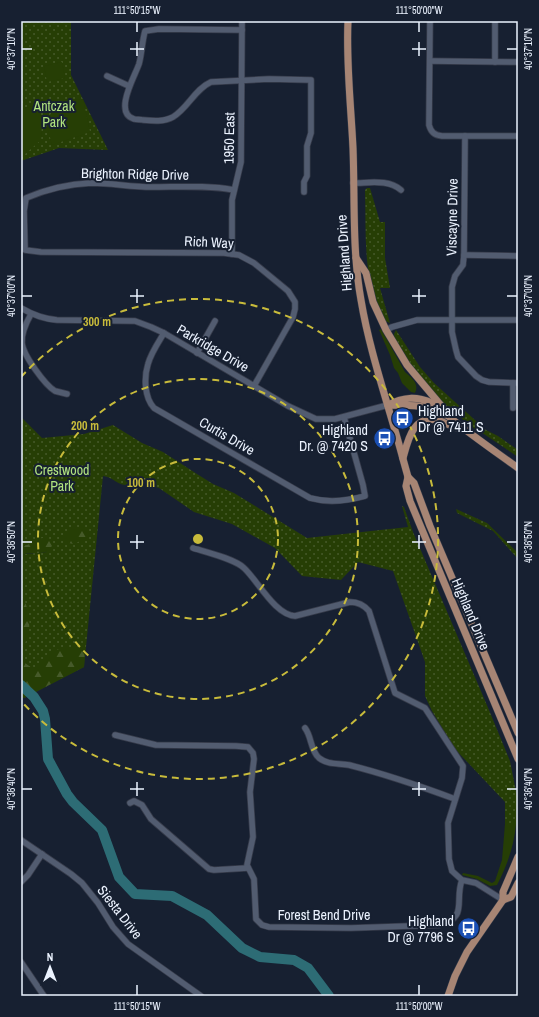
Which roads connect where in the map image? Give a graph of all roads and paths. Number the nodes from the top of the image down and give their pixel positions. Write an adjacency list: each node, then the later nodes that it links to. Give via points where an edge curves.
1 (242, 21): 5 (street, 1950 East)
2 (348, 21): 14 (main road, Highland Drive)
3 (430, 21): 6 (street)
4 (495, 21): 7 (street)
5 (242, 30): 10 (street, 1950 East); 11 (street, via 145,31 138,66)
6 (430, 61): 7 (street); 12 (street, via 430,125 433,132 437,135)
7 (495, 62): 8 (street)
8 (518, 62)
9 (107, 76): 11 (street)
10 (242, 81): 11 (street, via 218,81 205,85 172,118 154,121 133,119 128,115 125,110); 15 (street, 1950 East, via 242,162); 17 (street, via 311,80 311,133 307,146)
11 (129, 86)
12 (465, 136): 13 (street); 20 (street, Viscayne Drive)
13 (518, 136)
14 (353, 182): 16 (street, via 388,183); 22 (main road, Highland Drive)
15 (234, 190): 18 (street, Brighton Ridge Drive, via 92,183 62,186 26,198); 19 (street, 1950 East, via 231,206)
16 (401, 190)
17 (304, 192)
18 (24, 234): 19 (street, Rich Way, via 25,250 41,252)
19 (232, 254): 32 (street, Rich Way, via 254,263 288,291 295,302 293,317)
20 (464, 255): 21 (street); 25 (street, Viscayne Drive, via 463,265 453,281)
21 (518, 256)
22 (355, 258): 28 (main road, via 366,272 373,302); 34 (main road, Highland Drive, via 364,317)
23 (21, 308): 24 (street, Parkridge Drive)
24 (31, 314): 29 (street, Parkridge Drive, via 57,320 136,322); 33 (street, via 22,336 25,355 47,384)
25 (452, 320): 26 (street); 28 (street, via 417,320); 31 (street, Viscayne Drive, via 458,356 476,376 489,382)
26 (518, 320)
27 (215, 321): 30 (street)
28 (386, 330): 36 (main road, via 407,365)
29 (164, 333): 30 (street, Parkridge Drive); 37 (street, Curtis Drive, via 150,358 146,372 147,398 154,408 310,498 330,501 365,496)
30 (197, 353): 32 (street, Parkridge Drive)
31 (516, 383): 35 (street)
32 (254, 386): 37 (street, Parkridge Drive, via 316,419)
33 (67, 394)
34 (388, 405): 36 (main road, via 421,406 440,415); 37 (street, Parkridge Drive); 39 (main road, Highland Drive)
35 (513, 408)
36 (445, 412): 38 (main road)
37 (344, 417)
38 (466, 430): 39 (main road, via 440,421 421,422 408,439); 40 (main road)
39 (403, 458): 41 (main road, Highland Drive)
40 (518, 468)
41 (408, 477): 44 (main road, Highland Drive, via 414,484); 46 (main road, Highland Drive, via 406,486 416,515)
42 (193, 548): 47 (street, via 243,567 270,600 290,616 350,602 366,608 372,616 395,693 425,708 462,761 462,778)
43 (305, 728): 47 (street, via 314,752 327,762 403,780)
44 (518, 733)
45 (116, 735): 52 (street, Forest Bend Drive, via 156,745 236,746 251,749 254,759 250,792 253,837 247,859)
46 (518, 759)
47 (455, 799): 53 (street, via 448,823 448,859 452,871)
48 (130, 803): 52 (street, via 134,801 142,805 152,820 209,869)
49 (21, 840): 50 (street, Siesta Drive)
50 (42, 854): 54 (street); 59 (street, Siesta Drive, via 82,883 128,944)
51 (518, 857): 56 (main road, via 503,892)
52 (248, 868): 53 (street, Forest Bend Drive, via 254,879 256,920 269,927 439,925 453,920 457,915)
53 (462, 880): 56 (street, via 476,884)
54 (21, 882)
55 (518, 883): 56 (main road, via 511,897)
56 (503, 900): 60 (main road, via 467,952)
57 (21, 962): 58 (street)
58 (44, 996)
59 (202, 996)
60 (448, 996)

